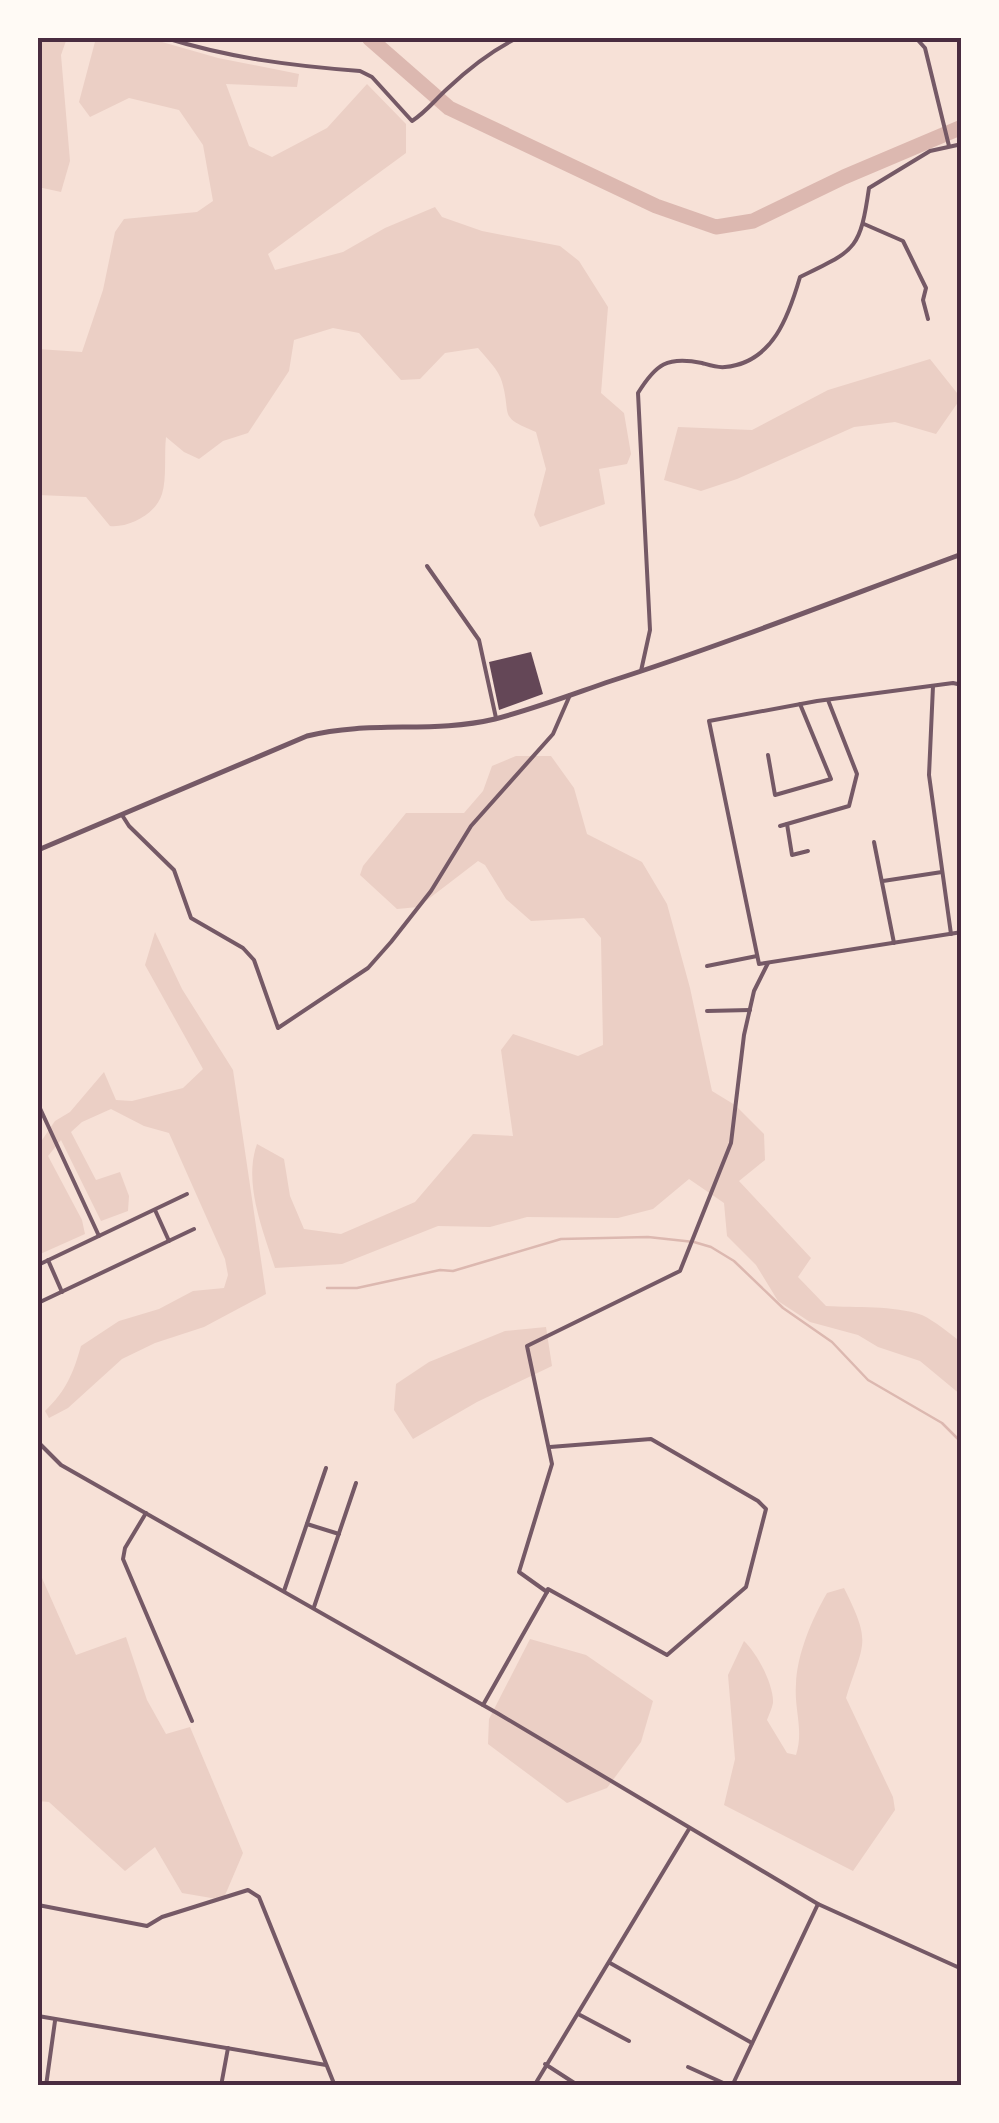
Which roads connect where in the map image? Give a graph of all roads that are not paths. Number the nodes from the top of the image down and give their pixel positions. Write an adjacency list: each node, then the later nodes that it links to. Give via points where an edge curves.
1 (166, 38): 2 (street, via 246,59 360,71 412,122 474,65)
2 (517, 38)
3 (916, 38): 5 (street)
4 (962, 144): 5 (street)
5 (949, 146): 6 (street, via 869,188)
6 (864, 224): 7 (street, via 903,241 926,288); 10 (street, via 843,257 800,277 788,317 764,350 721,368 667,362 638,393 650,630)
7 (928, 319)
8 (962, 554): 10 (street)
9 (426, 566): 16 (street, via 479,640)
10 (641, 672): 13 (street)
11 (962, 685): 12 (street)
12 (933, 686): 14 (street); 22 (street, via 929,776)
13 (570, 695): 16 (street); 18 (street, via 553,734 471,826 391,942 368,968 278,1028 254,960 192,918 174,870)
14 (828, 700): 15 (street); 21 (street, via 856,774 849,806 784,825 792,855)
15 (800, 704): 17 (street, via 831,778 775,795); 27 (street, via 708,721)
16 (496, 718): 18 (street, via 446,729 375,726 306,736)
17 (768, 755)
18 (122, 814): 20 (street)
19 (874, 842): 23 (street)
20 (38, 850)
21 (808, 851)
22 (942, 872): 23 (street); 25 (street)
23 (882, 882): 26 (street)
24 (962, 932): 25 (street)
25 (950, 934): 26 (street)
26 (894, 943): 28 (street)
27 (757, 956): 28 (street, via 759,964); 29 (street)
28 (768, 963): 30 (street)
29 (708, 966)
30 (750, 1010): 31 (street); 43 (street, via 731,1143 680,1271 527,1346)
31 (707, 1011)
32 (38, 1104): 36 (street)
33 (187, 1194): 34 (street)
34 (155, 1210): 36 (street); 37 (street)
35 (194, 1230): 37 (street)
36 (99, 1236): 38 (street)
37 (170, 1241): 40 (street)
38 (48, 1260): 39 (street); 40 (street)
39 (38, 1265)
40 (62, 1292): 41 (street)
41 (38, 1303)
42 (38, 1442): 46 (street, via 62,1465)
43 (550, 1447): 50 (street, via 552,1464 519,1572); 50 (street, via 651,1439 766,1510 746,1587 667,1655)
44 (326, 1468): 47 (street)
45 (356, 1483): 48 (street)
46 (146, 1513): 49 (street); 53 (street, via 123,1559)
47 (307, 1524): 48 (street); 49 (street)
48 (339, 1534): 51 (street)
49 (284, 1592): 51 (street)
50 (548, 1592): 52 (street)
51 (314, 1608): 52 (street)
52 (482, 1705): 54 (street)
53 (192, 1721)
54 (690, 1828): 55 (street); 57 (street)
55 (818, 1904): 58 (street); 63 (street)
56 (38, 1906): 66 (street, via 147,1926 253,1892)
57 (610, 1963): 59 (street); 63 (street)
58 (962, 1969)
59 (579, 2014): 62 (street); 65 (street)
60 (38, 2016): 61 (street)
61 (56, 2019): 64 (street); 69 (street)
62 (629, 2040)
63 (752, 2042): 73 (street)
64 (228, 2048): 66 (street); 68 (street)
65 (544, 2064): 71 (street); 72 (street)
66 (326, 2065): 70 (street)
67 (688, 2066): 73 (street)
68 (222, 2085)
69 (46, 2086)
70 (335, 2086)
71 (534, 2086)
72 (579, 2086)
73 (731, 2086)

